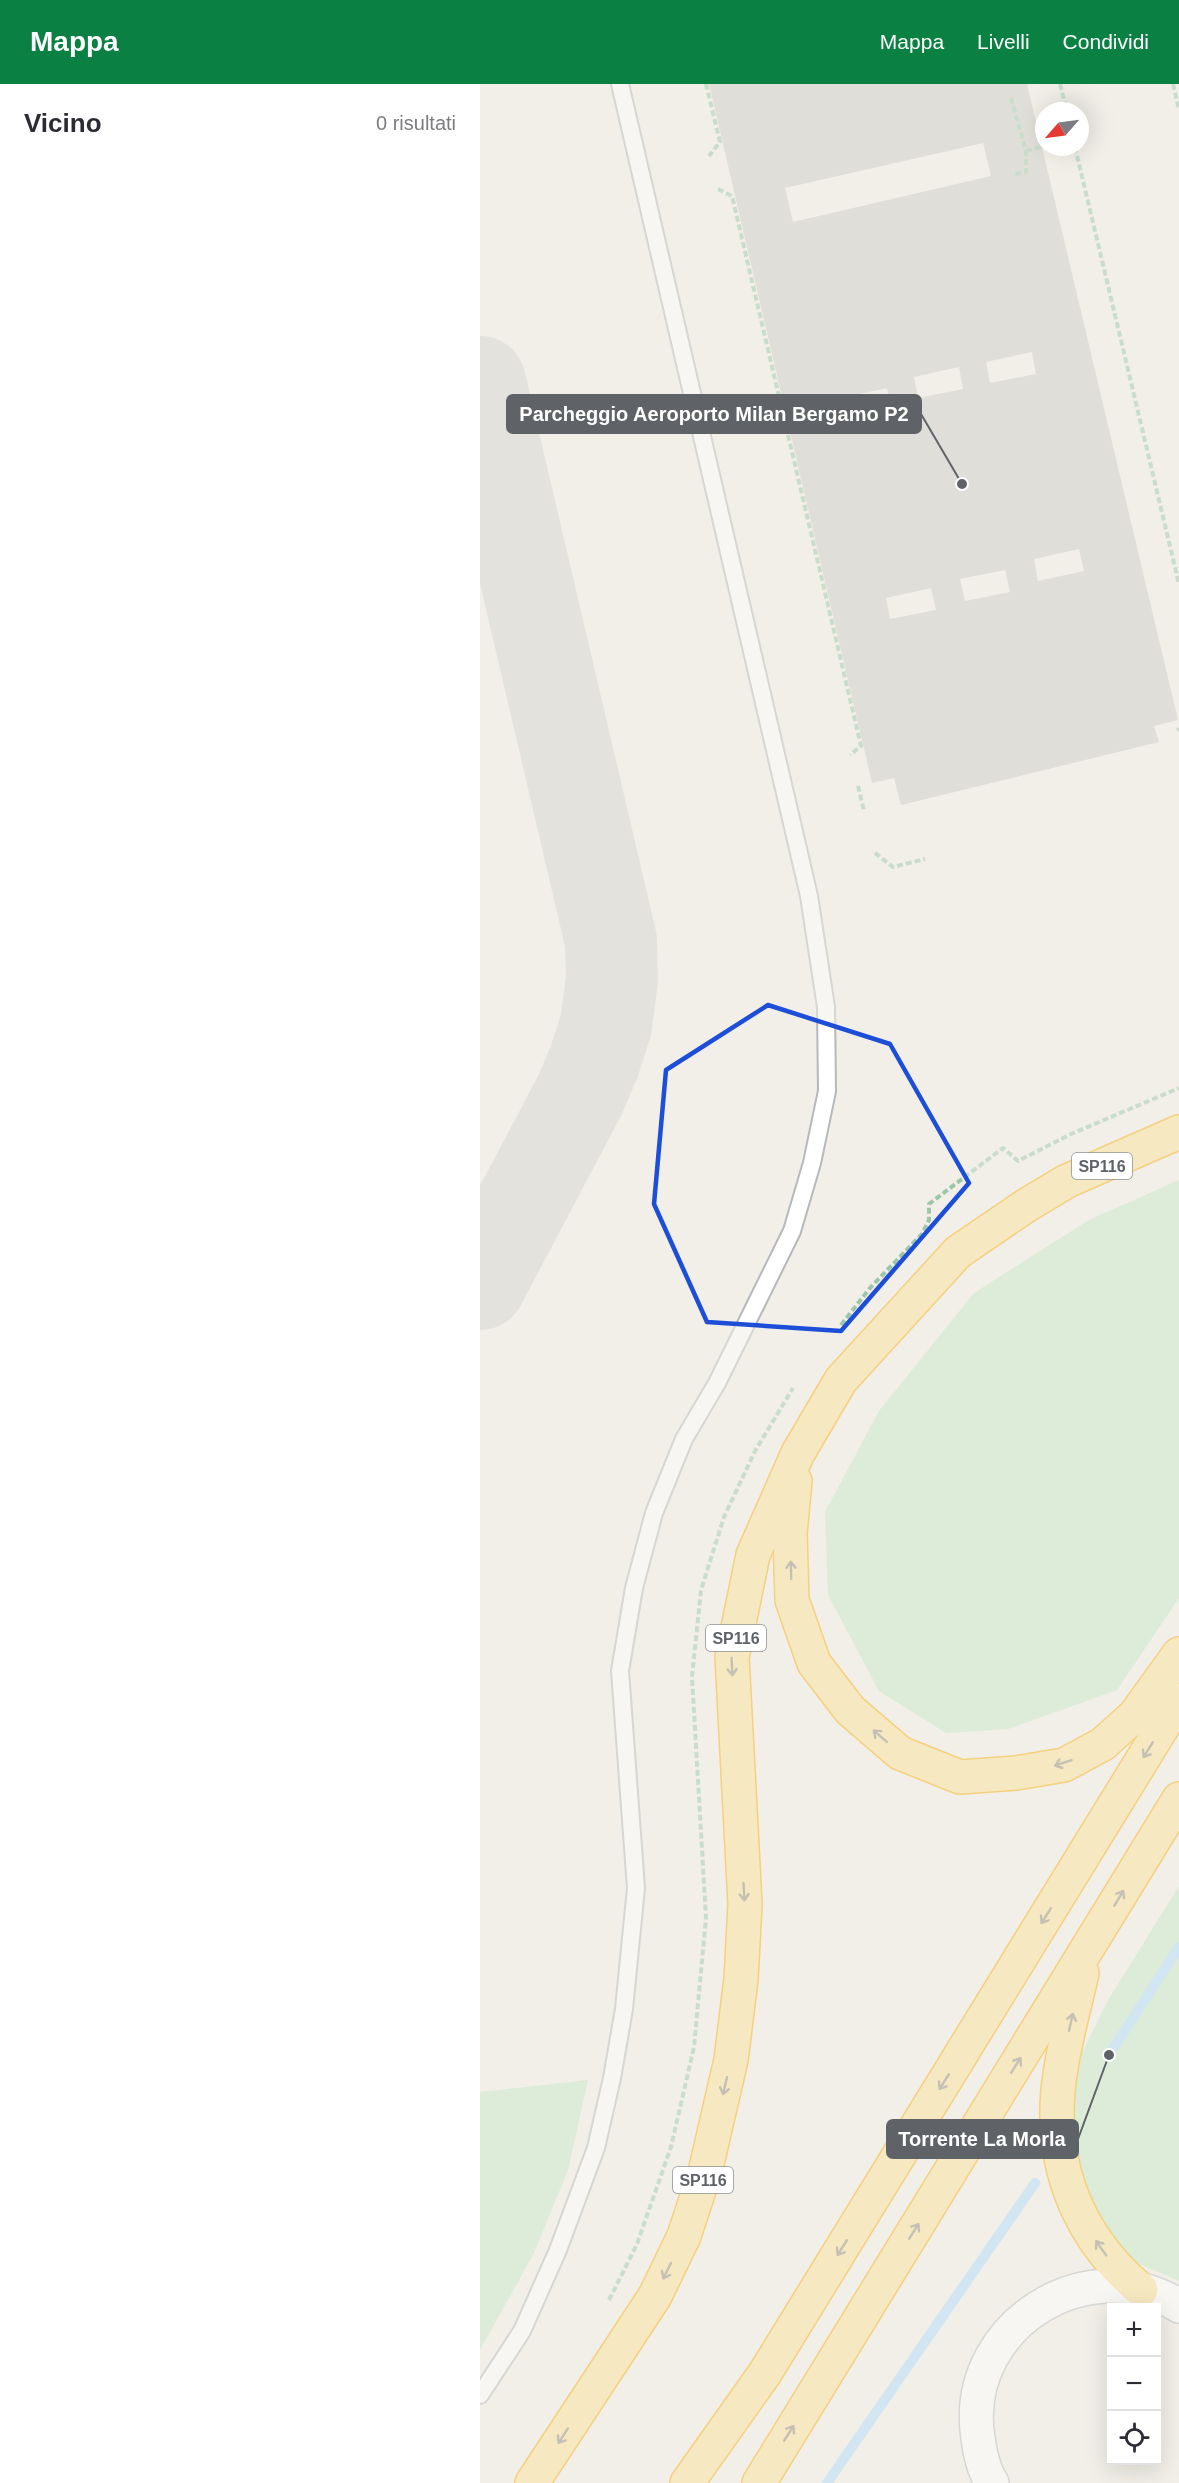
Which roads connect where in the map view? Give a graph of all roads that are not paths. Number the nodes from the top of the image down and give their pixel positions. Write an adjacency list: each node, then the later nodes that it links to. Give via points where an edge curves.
1 (620, 84): 10 (lane, via 809,896 826,1007 827,1091 792,1232 717,1383 684,1439 654,1513 634,1588 620,1671 636,1888 624,2009 612,2078 596,2148 558,2250 522,2331)
2 (1179, 1132): 3 (highway, SP116, via 1067,1181 958,1252 841,1380)
3 (798, 1453): 4 (highway, one-way to 3, via 1135,1715 1103,1744 1064,1765 960,1777 900,1753 850,1710 814,1663 792,1600 790,1533); 11 (highway, SP116, one-way to 11, via 753,1555 732,1657 745,1904 742,1968 731,2060 705,2172 684,2236 655,2296)
4 (1179, 1654)
5 (1179, 1700): 12 (highway, one-way to 12, via 765,2373)
6 (1179, 1799): 7 (highway, one-way to 6)
7 (1088, 1948): 8 (highway, one-way to 7, via 1120,2272 1092,2236 1062,2170 1058,2122 1061,2069); 13 (highway, one-way to 7)
8 (1141, 2290): 9 (main road); 14 (main road, via 1093,2286 1061,2294 1033,2309 1009,2330 991,2356 980,2385 975,2417 979,2449)
9 (1179, 2306)
10 (480, 2395)
11 (532, 2483)
12 (687, 2483)
13 (759, 2483)
14 (992, 2483)

